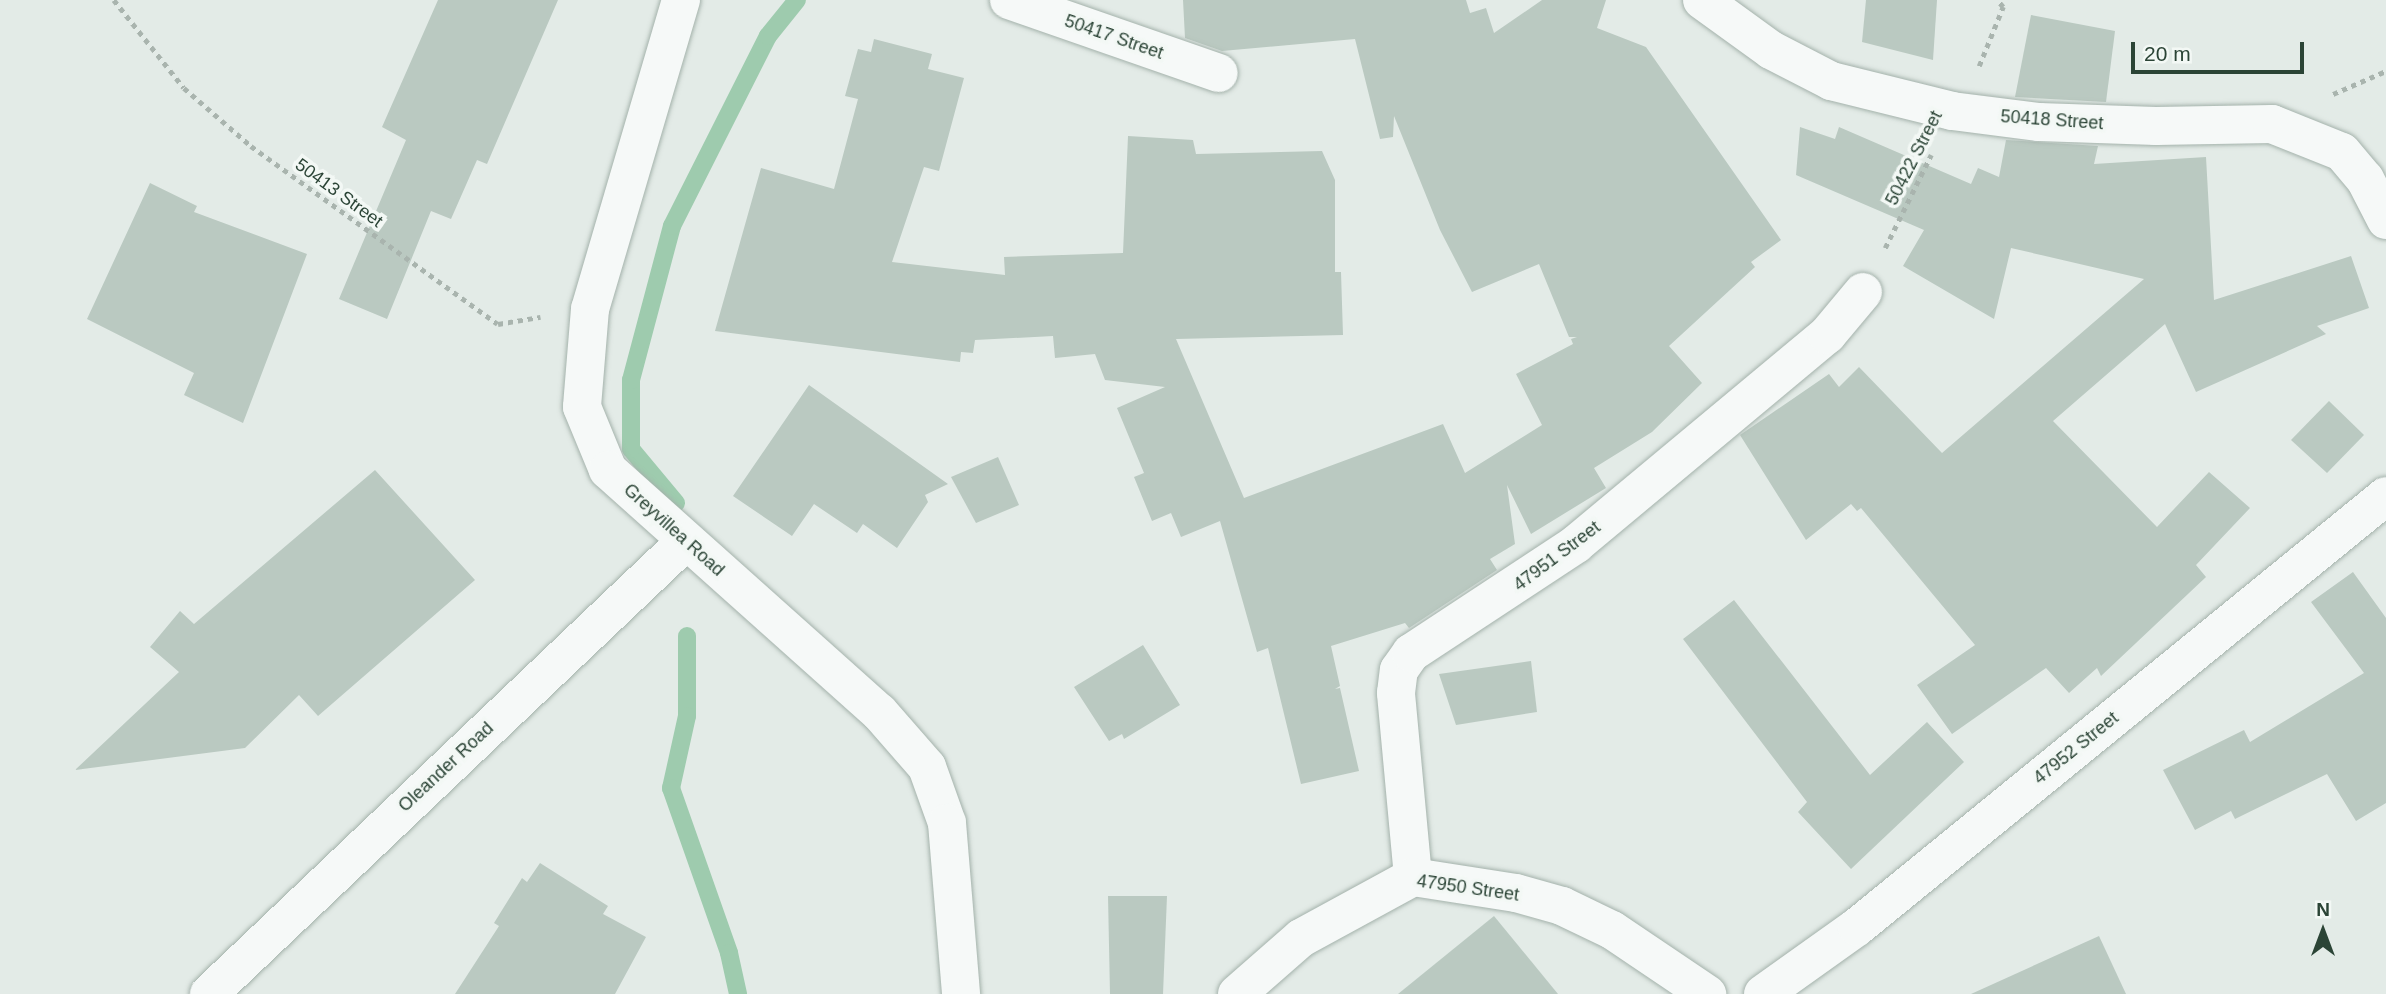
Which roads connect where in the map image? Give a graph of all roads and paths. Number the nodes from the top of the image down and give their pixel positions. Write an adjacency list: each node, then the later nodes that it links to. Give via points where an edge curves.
1 (114, 0): 10 (path, 50413 Street, via 184,88 251,146 468,306 498,324)
2 (681, 0): 10 (street, Greyvillea Road)
3 (1009, 0): 6 (street, 50417 Street)
4 (1702, 0): 7 (street, 50418 Street, via 1771,50 1831,81)
5 (1997, 0): 7 (path, 50422 Street, via 2003,7 1964,102)
6 (1219, 72)
7 (1952, 111): 8 (street, 50418 Street, via 2039,122 2157,127 2272,124 2342,152 2365,180); 9 (path, 50422 Street)
8 (2386, 220)
9 (1863, 292): 13 (street, 47951 Street, via 1827,335 1792,366 1576,544 1411,653 1399,670 1396,693)
10 (590, 309): 12 (street, Greyvillea Road, via 582,407 592,440 608,470)
11 (2386, 496): 18 (street, 47952 Street, via 1857,927)
12 (685, 542): 14 (street, Oleander Road); 15 (street, Greyvillea Road, via 879,712 927,767 947,823)
13 (1413, 877): 16 (street, 47950 Street, via 1301,938); 17 (street, 47950 Street, via 1516,893 1562,906 1612,930)
14 (209, 994)
15 (961, 994)
16 (1237, 994)
17 (1707, 994)
18 (1763, 994)

